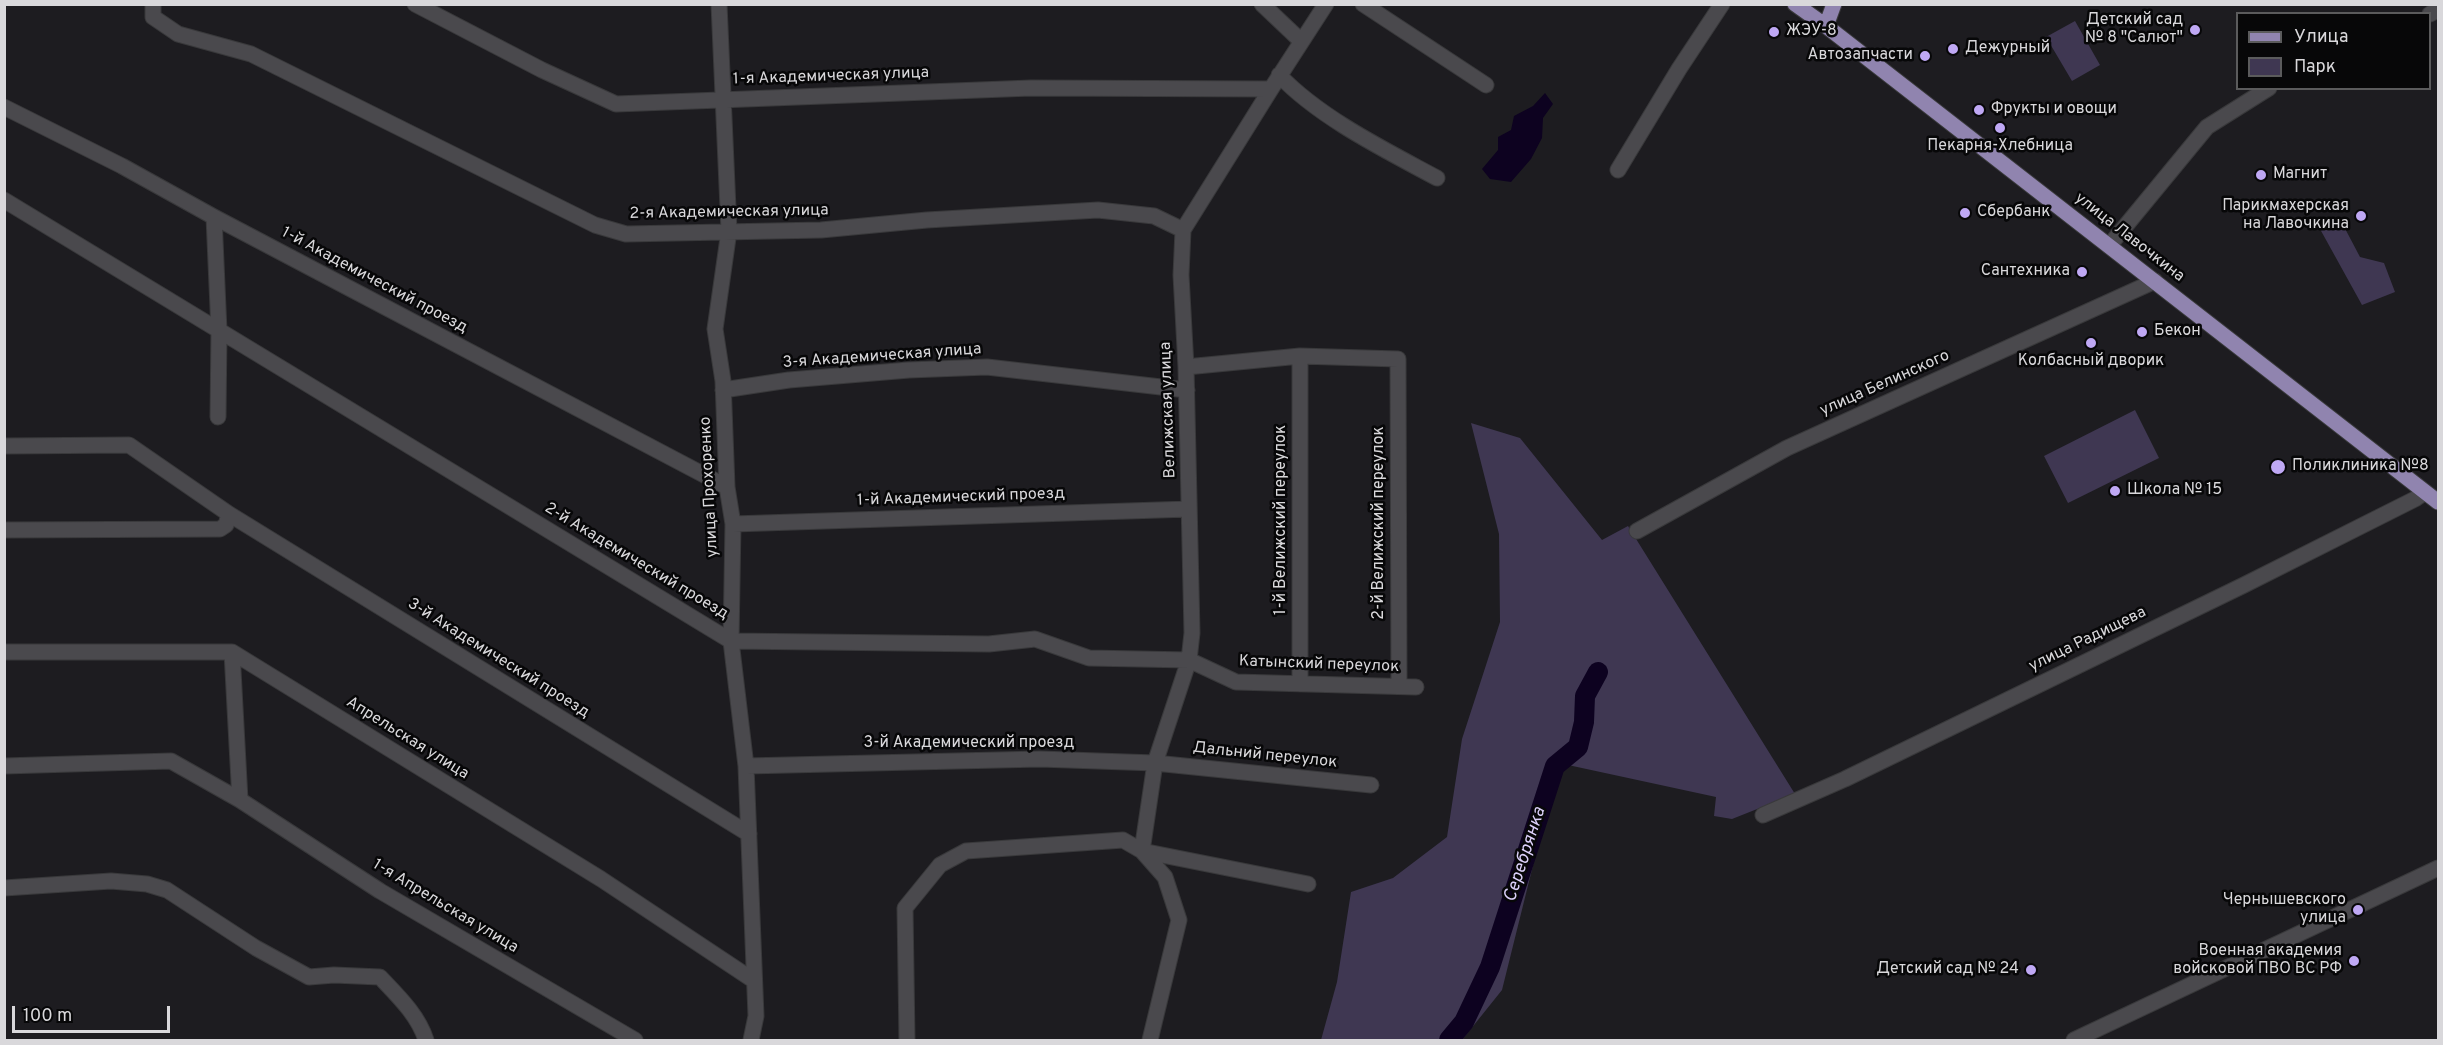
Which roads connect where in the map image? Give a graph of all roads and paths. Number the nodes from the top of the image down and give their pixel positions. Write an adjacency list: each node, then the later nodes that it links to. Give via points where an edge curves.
1 (153, 4): 23 (street, 2-я Академическая улица, via 153,16 178,34 251,54 595,225 626,234)
2 (415, 4): 16 (street, 1-я Академическая улица, via 615,104)
3 (719, 4): 16 (street, улица Прохоренко)
4 (1262, 4): 11 (street)
5 (1326, 4): 11 (street, Велижская улица)
6 (1363, 4): 13 (street)
7 (1722, 4): 18 (street)
8 (1795, 4): 10 (main road, улица Лавочкина)
9 (1834, 4): 10 (main road)
10 (1826, 26): 24 (main road, улица Лавочкина)
11 (1301, 41): 12 (street, Велижская улица)
12 (1279, 75): 14 (street, Велижская улица); 19 (street, via 1357,134)
13 (1486, 85)
14 (1271, 88): 16 (street, 1-я Академическая улица, via 1031,88); 22 (street, Велижская улица)
15 (2266, 90): 24 (street, via 2207,127)
16 (723, 99): 23 (street, улица Прохоренко)
17 (4, 107): 21 (street, 1-й Академический проезд)
18 (1618, 170)
19 (1437, 178)
20 (4, 200): 26 (street, 2-й Академический проезд)
21 (214, 217): 26 (street); 33 (street, 1-й Академический проезд)
22 (1183, 230): 23 (street, 2-я Академическая улица, via 1154,216 1098,210 821,230); 28 (street, Велижская улица)
23 (729, 231): 29 (street, улица Прохоренко, via 715,329)
24 (2109, 246): 25 (main road, улица Лавочкина)
25 (2155, 281): 34 (main road, улица Лавочкина); 40 (street, улица Белинского, via 1786,448)
26 (219, 332): 31 (street); 41 (street, 2-й Академический проезд)
27 (1300, 356): 28 (street); 45 (street, 1-й Велижский переулок); 46 (street, 2-й Велижский переулок, via 1398,360)
28 (1186, 367): 30 (street, Велижская улица)
29 (723, 390): 30 (street, 3-я Академическая улица, via 789,380 987,367); 33 (street, улица Прохоренко)
30 (1187, 390): 36 (street, Велижская улица)
31 (218, 417)
32 (4, 446): 37 (street, 3-й Академический проезд, via 129,445)
33 (727, 487): 38 (street, улица Прохоренко)
34 (2425, 492): 35 (main road, улица Лавочкина); 53 (street, улица Радищева, via 2244,585)
35 (2439, 502)
36 (1189, 509): 38 (street, 1-й Академический проезд); 44 (street, Велижская улица)
37 (229, 514): 39 (street, via 226,525 220,529); 54 (street, 3-й Академический проезд)
38 (733, 524): 41 (street, улица Прохоренко)
39 (4, 530)
40 (1637, 531)
41 (731, 641): 44 (street, 2-й Академический проезд, via 989,644 1035,639 1089,658); 50 (street, улица Прохоренко)
42 (4, 652): 43 (street)
43 (232, 652): 52 (street); 59 (street, Апрельская улица, via 601,879)
44 (1189, 660): 45 (street, Катынский переулок, via 1236,682); 48 (street, Велижская улица)
45 (1300, 684): 46 (street, Катынский переулок)
46 (1399, 686): 47 (street, Катынский переулок)
47 (1416, 687)
48 (1155, 763): 50 (street, 3-й Академический проезд, via 1017,759); 51 (street, Дальний переулок); 55 (street, Велижская улица)
49 (4, 766): 52 (street, 1-я Апрельская улица, via 171,760)
50 (746, 766): 54 (street, улица Прохоренко)
51 (1371, 785)
52 (240, 800): 61 (street, 1-я Апрельская улица, via 380,891)
53 (1763, 815)
54 (749, 834): 59 (street, улица Прохоренко)
55 (1142, 851): 57 (street); 63 (street, via 1123,840 966,851 940,865 905,908); 64 (street, via 1165,877 1179,920)
56 (2439, 868): 65 (street)
57 (1308, 884)
58 (4, 888): 60 (street, via 111,882 147,884 167,890 309,977 380,977 422,1026)
59 (753, 980): 62 (street, улица Прохоренко, via 756,1016)
60 (426, 1041)
61 (634, 1041)
62 (751, 1041)
63 (907, 1041)
64 (1150, 1041)
65 (2074, 1041)

